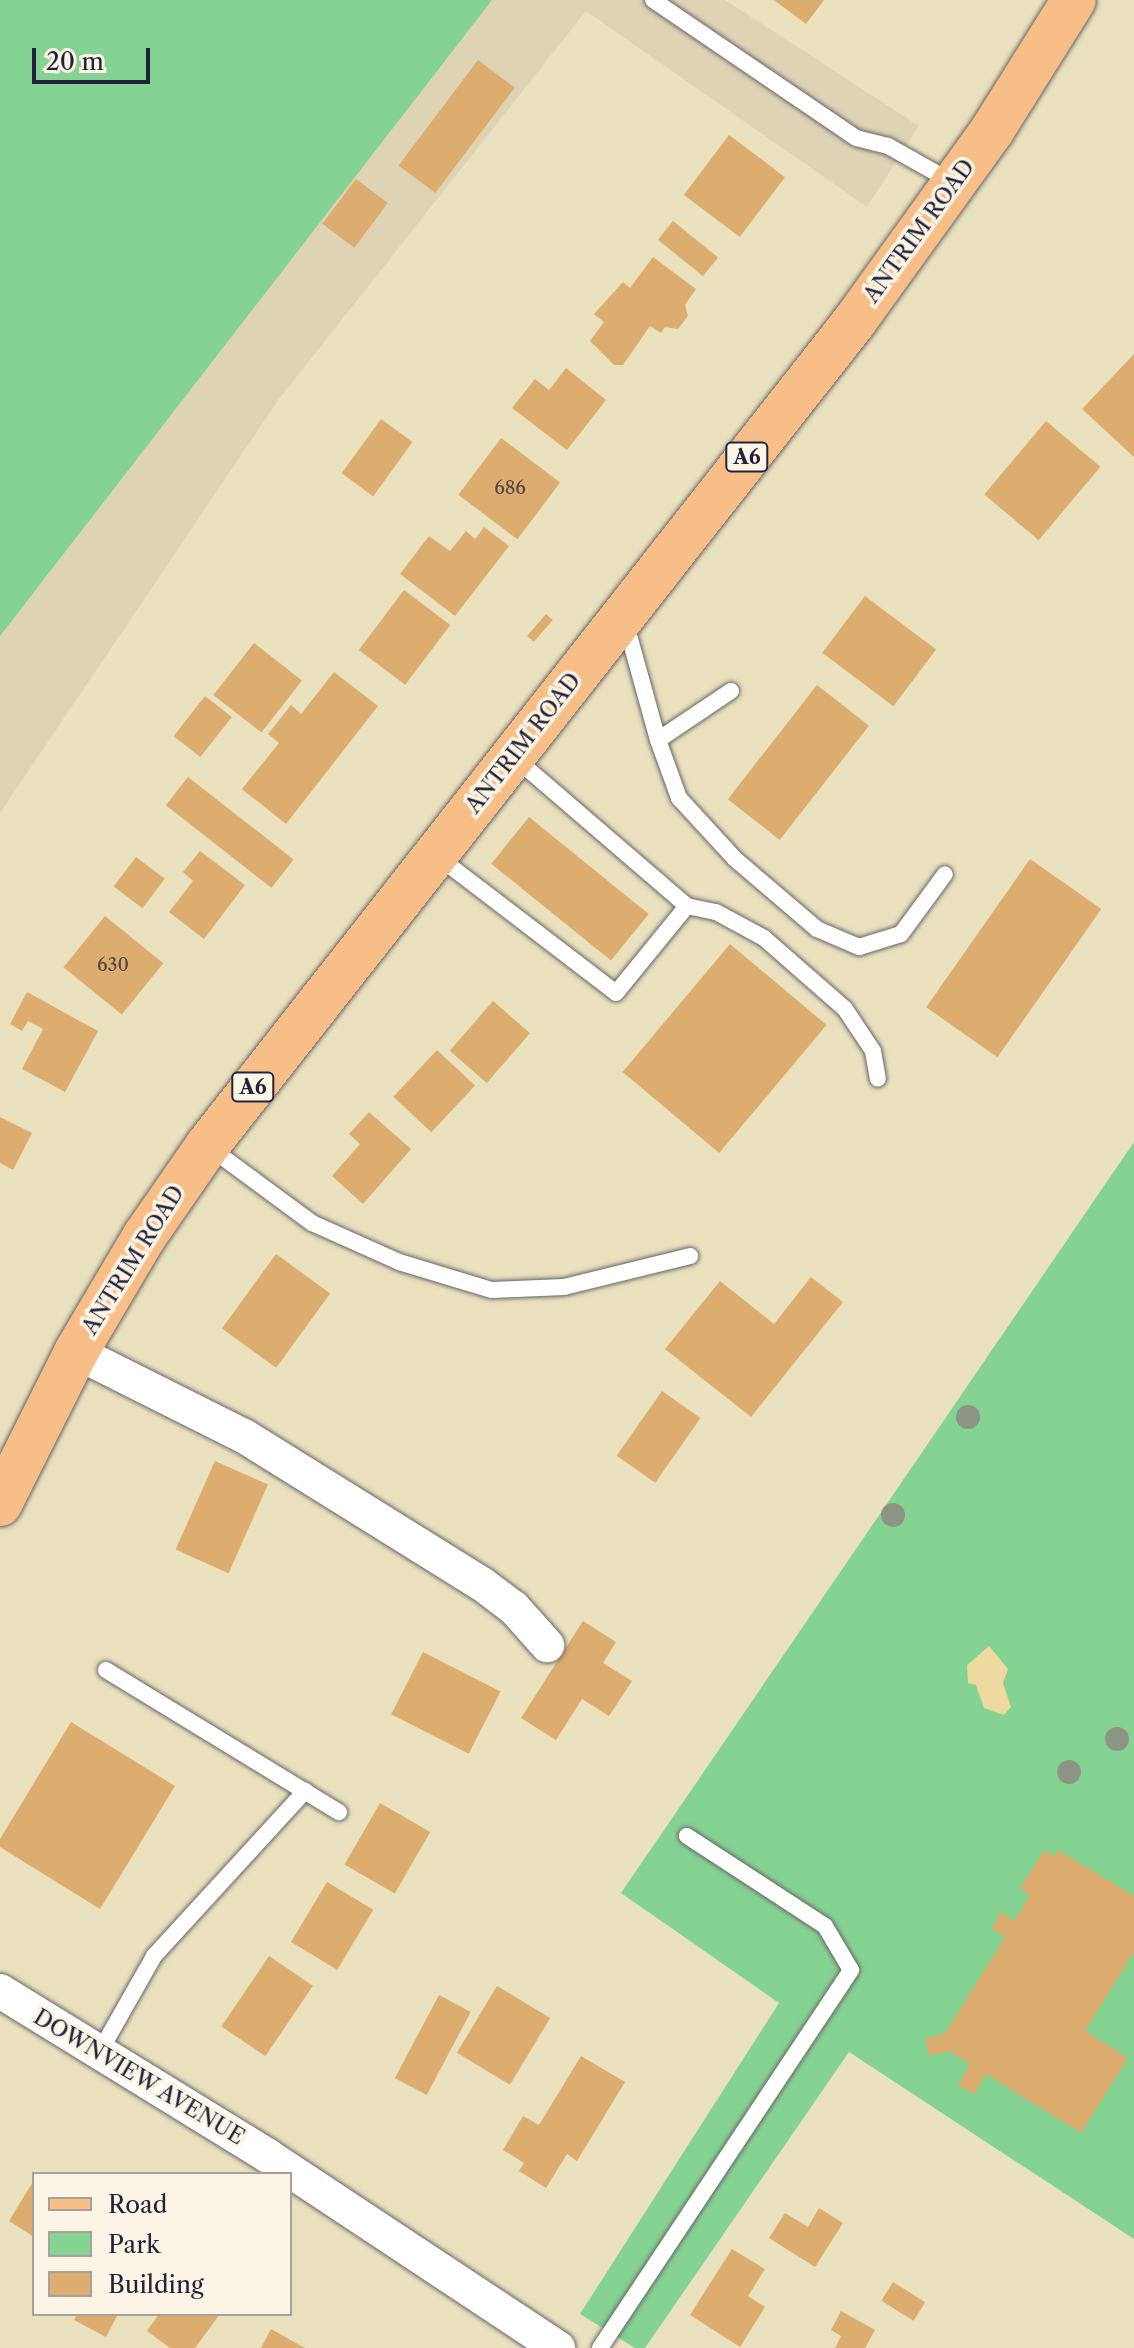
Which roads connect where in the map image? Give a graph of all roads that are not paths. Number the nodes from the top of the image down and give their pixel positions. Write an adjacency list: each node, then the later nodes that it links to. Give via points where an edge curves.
1 (653, 0): 3 (lane, via 856,138 888,146)
2 (1074, 0): 3 (main road, ANTRIM ROAD / A6)
3 (954, 183): 4 (main road, ANTRIM ROAD / A6, via 854,322)
4 (623, 615): 6 (lane); 7 (main road, ANTRIM ROAD / A6)
5 (731, 691): 6 (lane)
6 (658, 740): 9 (lane, via 679,798 735,859 817,929 859,947 901,934)
7 (514, 757): 8 (main road, ANTRIM ROAD / A6); 10 (lane)
8 (435, 854): 10 (lane, via 616,993); 12 (main road, ANTRIM ROAD / A6)
9 (945, 874)
10 (687, 906): 11 (lane, via 716,912 764,938 845,1009 873,1051)
11 (878, 1079)
12 (207, 1146): 13 (lane, via 312,1223 399,1262 492,1290 564,1287); 14 (main road, ANTRIM ROAD / A6, via 144,1237)
13 (690, 1256)
14 (76, 1352): 15 (main road, ANTRIM ROAD / A6); 16 (street, via 244,1436 482,1584 514,1608)
15 (0, 1504)
16 (547, 1645)
17 (106, 1670): 18 (lane)
18 (305, 1791): 19 (lane); 22 (lane, via 154,1956)
19 (339, 1812)
20 (687, 1836): 24 (lane, via 825,1926 851,1970)
21 (0, 1991): 22 (street, DOWNVIEW AVENUE)
22 (99, 2053): 23 (street, DOWNVIEW AVENUE, via 268,2156)
23 (558, 2348)
24 (600, 2348)

